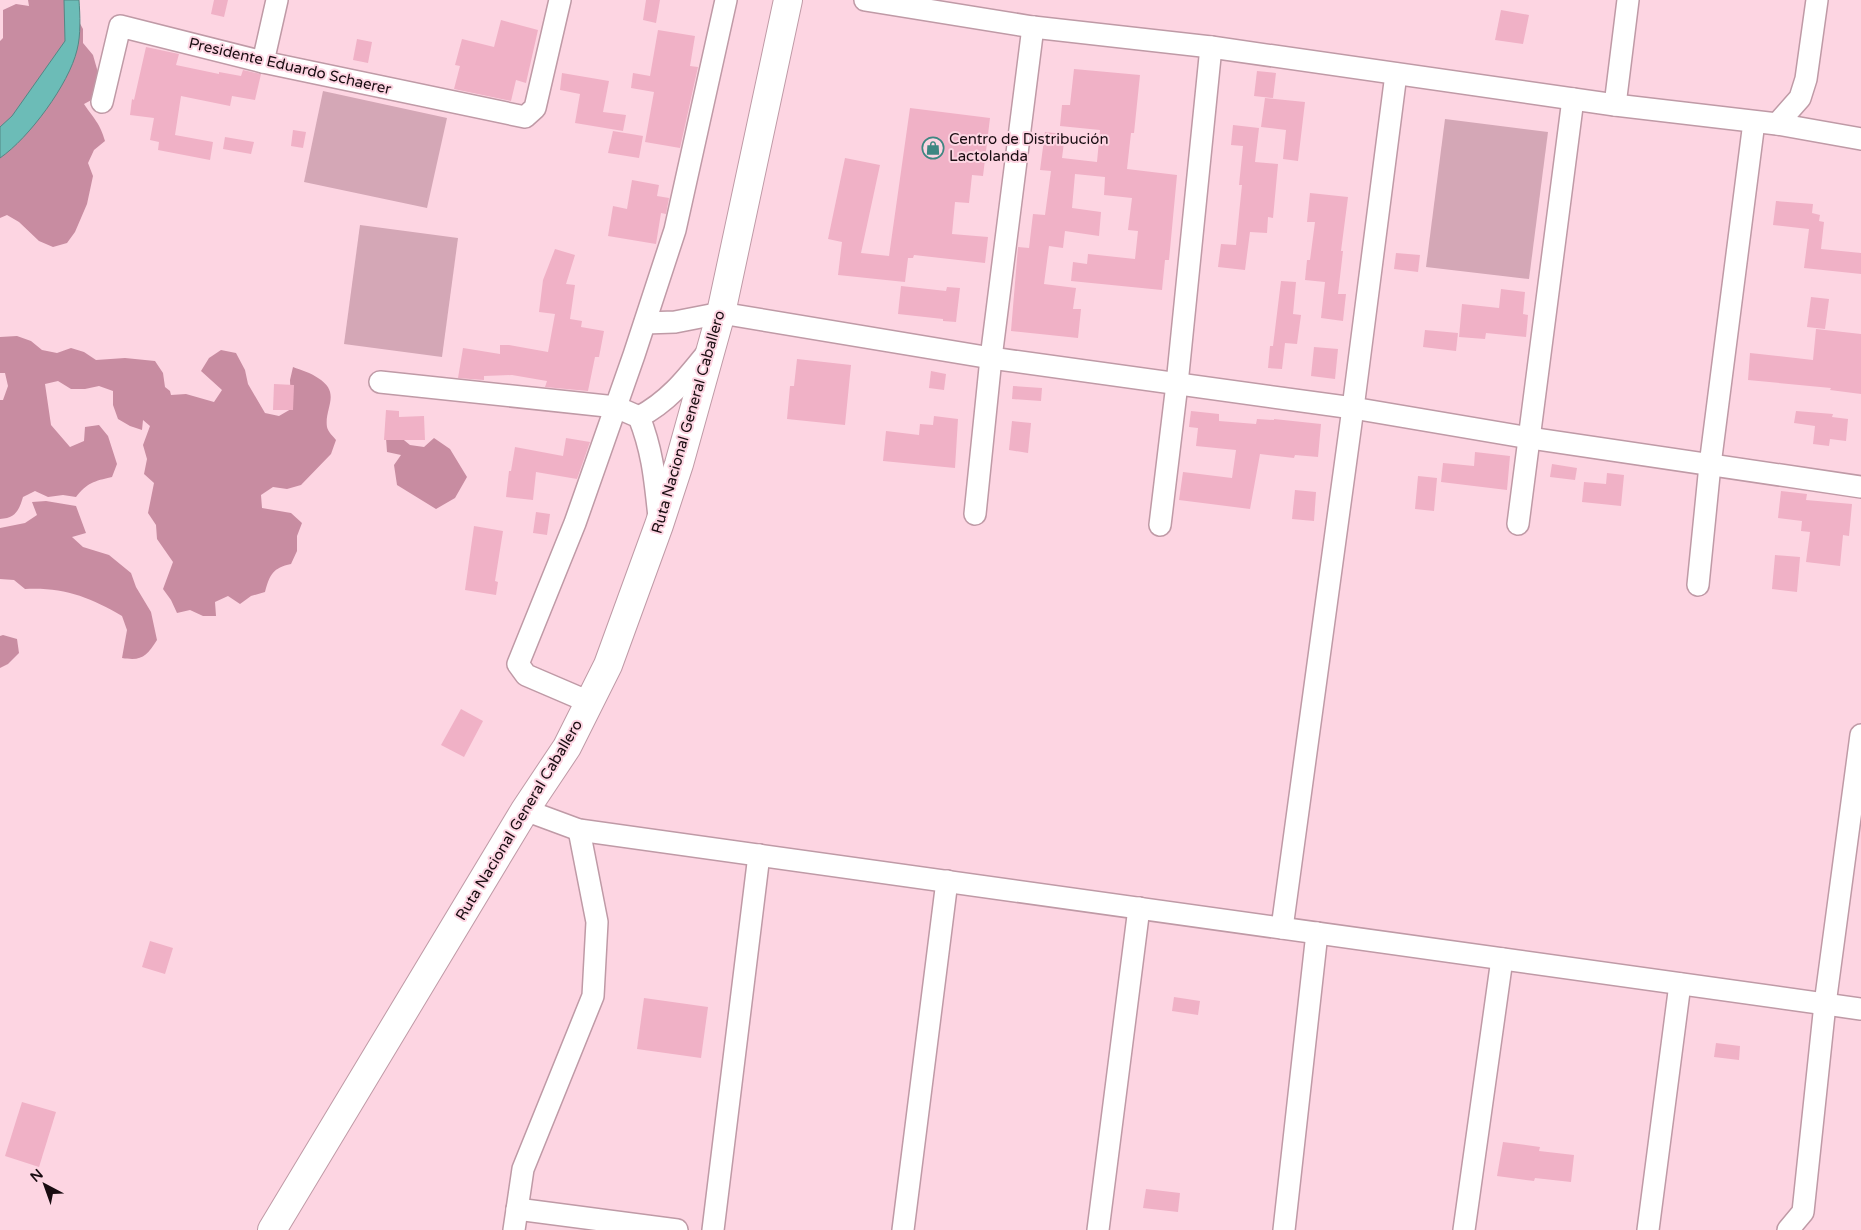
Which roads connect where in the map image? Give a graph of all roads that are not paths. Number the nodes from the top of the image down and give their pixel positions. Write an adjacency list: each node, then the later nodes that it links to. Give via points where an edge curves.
1 (277, 0): 10 (street)
2 (560, 0): 10 (street, Presidente Eduardo Schaerer, via 536,108 525,117)
3 (726, 0): 19 (street, via 675,230)
4 (788, 0): 18 (highway, Ruta Nacional General Caballero)
5 (865, 0): 8 (street)
6 (1628, 0): 14 (street)
7 (1817, 0): 16 (street, via 1806,79 1800,98)
8 (1032, 27): 9 (street); 21 (street)
9 (1211, 47): 11 (street); 23 (street)
10 (263, 62): 13 (street, Presidente Eduardo Schaerer, via 120,26)
11 (1396, 74): 12 (street); 25 (street)
12 (1573, 99): 14 (street); 27 (street)
13 (102, 102)
14 (1615, 105): 15 (street)
15 (1754, 122): 16 (street); 28 (street)
16 (1777, 124): 17 (street)
17 (1861, 139)
18 (721, 313): 19 (street, via 675,322); 20 (highway, Ruta Nacional General Caballero); 21 (street)
19 (645, 323): 24 (street)
20 (711, 348): 26 (street, via 662,404); 32 (highway, Ruta Nacional General Caballero)
21 (991, 358): 23 (street); 30 (street)
22 (380, 382): 24 (street)
23 (1177, 384): 25 (street); 33 (street)
24 (616, 407): 26 (street); 35 (street, via 576,523 518,664 526,675)
25 (1353, 408): 27 (street); 42 (street)
26 (639, 417): 32 (street, via 654,467)
27 (1530, 438): 28 (street); 31 (street)
28 (1710, 465): 29 (street); 34 (street)
29 (1861, 487)
30 (975, 514)
31 (1518, 524)
32 (660, 525): 35 (highway, Ruta Nacional General Caballero, via 608,665)
33 (1160, 525)
34 (1698, 585)
35 (589, 702): 37 (highway, Ruta Nacional General Caballero, via 567,747)
36 (1861, 736): 46 (street)
37 (525, 810): 38 (street); 49 (highway, Ruta Nacional General Caballero)
38 (579, 830): 39 (street); 48 (street, via 597,922 593,996 523,1169)
39 (759, 855): 40 (street); 52 (street)
40 (947, 881): 41 (street); 53 (street)
41 (1139, 908): 42 (street); 54 (street)
42 (1282, 928): 43 (street)
43 (1317, 933): 44 (street); 55 (street)
44 (1502, 959): 45 (street); 56 (street)
45 (1680, 984): 46 (street); 57 (street)
46 (1825, 1004): 47 (street); 58 (street, via 1803,1212)
47 (1861, 1009)
48 (517, 1209): 50 (street); 51 (street)
49 (272, 1230)
50 (514, 1230)
51 (677, 1230)
52 (713, 1230)
53 (903, 1230)
54 (1098, 1230)
55 (1284, 1230)
56 (1464, 1230)
57 (1648, 1230)
58 (1788, 1230)

